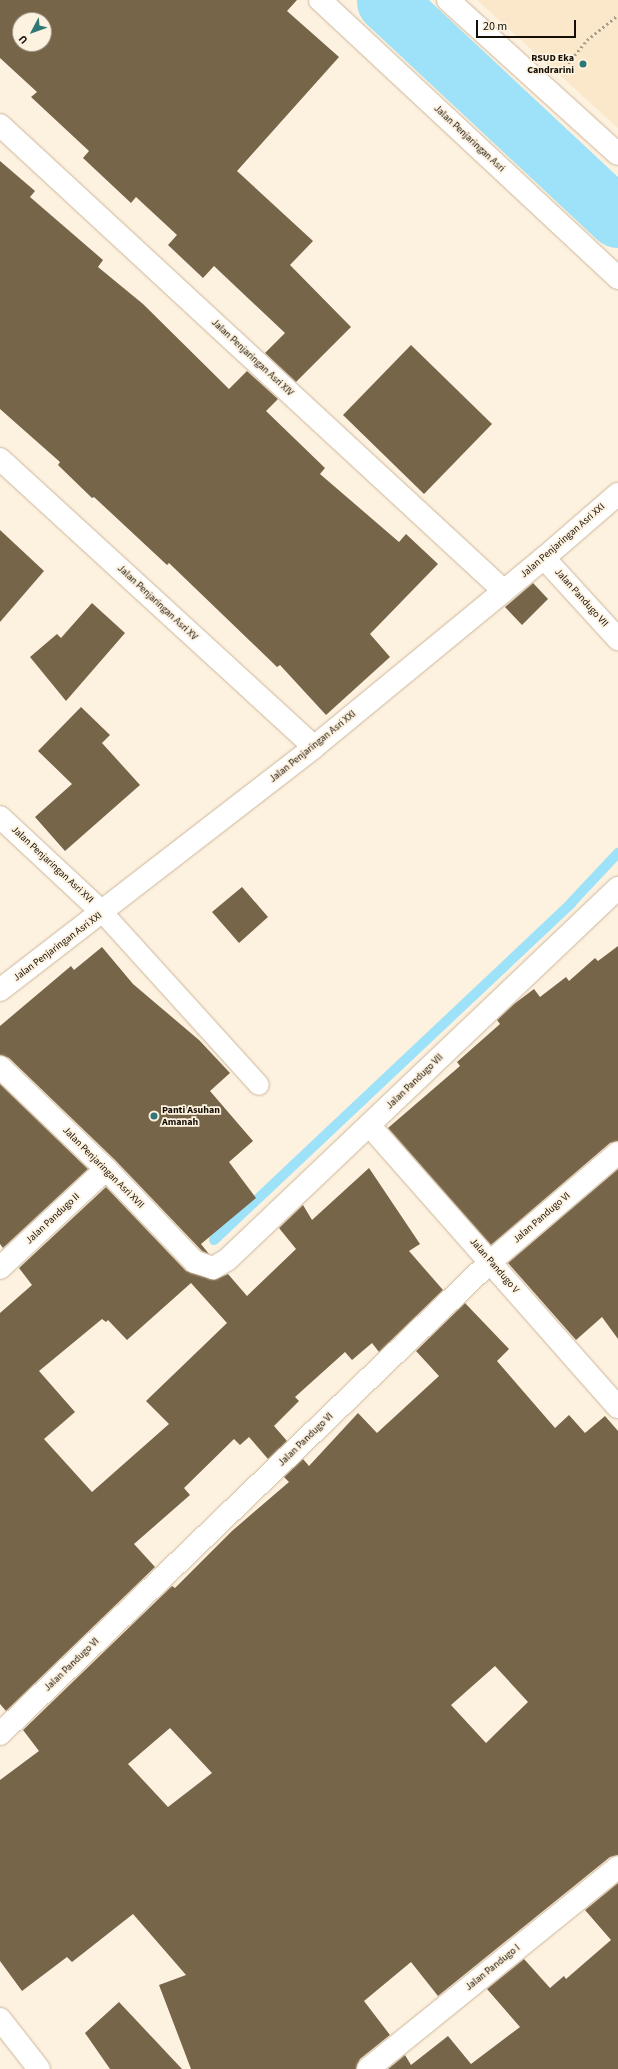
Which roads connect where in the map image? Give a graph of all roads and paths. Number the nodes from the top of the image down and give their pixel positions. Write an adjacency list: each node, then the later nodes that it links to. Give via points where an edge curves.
1 (320, 0): 7 (street, Jalan Penjaringan Asri)
2 (448, 0): 4 (street)
3 (618, 15): 4 (path, via 587,40)
4 (546, 89): 6 (street)
5 (0, 125): 11 (street, Jalan Penjaringan Asri XIV)
6 (618, 154)
7 (618, 278)
8 (0, 459): 13 (street, Jalan Penjaringan Asri XV)
9 (618, 494): 10 (street, Jalan Penjaringan Asri XXI)
10 (544, 558): 11 (street, Jalan Penjaringan Asri XXI); 12 (street, Jalan Pandugo VII)
11 (504, 591): 13 (street, Jalan Penjaringan Asri XXI)
12 (618, 639)
13 (314, 747): 16 (street, Jalan Penjaringan Asri XXI)
14 (0, 817): 16 (street, Jalan Penjaringan Asri XVI)
15 (618, 888): 20 (street, Jalan Pandugo VII)
16 (103, 913): 17 (street, Jalan Penjaringan Asri XXI); 19 (lane)
17 (0, 990)
18 (0, 1067): 22 (street, Jalan Penjaringan Asri XVII)
19 (259, 1085)
20 (369, 1125): 23 (street, Jalan Pandugo V); 25 (street, Jalan Pandugo VII, via 226,1260 218,1266)
21 (618, 1153): 23 (street, Jalan Pandugo VI)
22 (106, 1169): 24 (street, Jalan Pandugo II); 25 (street, Jalan Penjaringan Asri XVII, via 196,1262)
23 (490, 1262): 26 (street, Jalan Pandugo V); 27 (street, Jalan Pandugo VI)
24 (0, 1268)
25 (207, 1268)
26 (618, 1406)
27 (0, 1734)
28 (618, 1868): 31 (street, Jalan Pandugo I)
29 (0, 2019): 30 (street)
30 (40, 2069)
31 (368, 2069)

